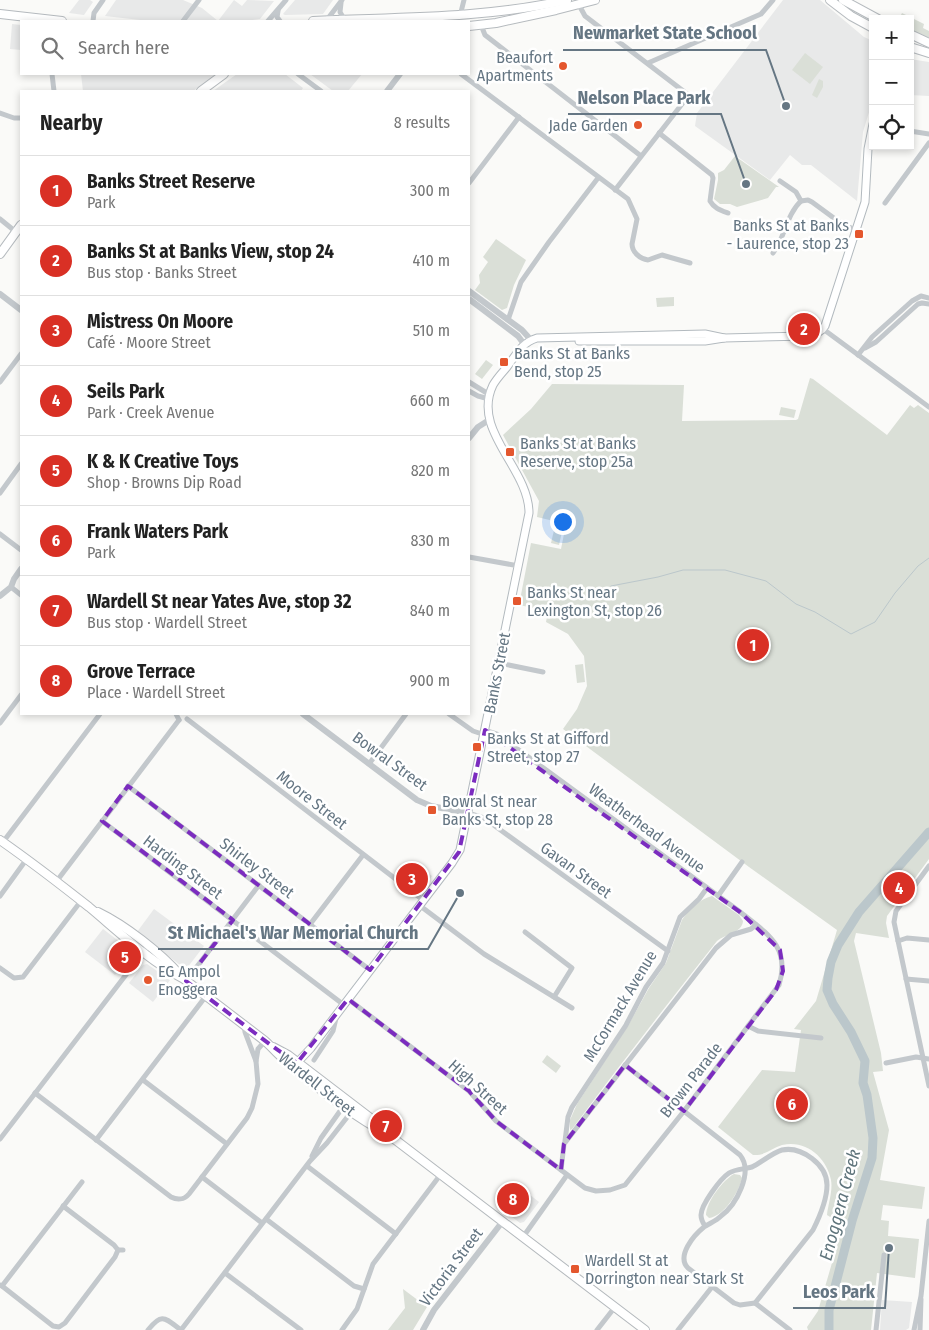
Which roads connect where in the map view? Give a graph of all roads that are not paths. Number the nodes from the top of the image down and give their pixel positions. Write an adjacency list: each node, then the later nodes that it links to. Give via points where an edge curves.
1 (103, 0): 18 (street)
2 (199, 0): 19 (street)
3 (286, 0): 13 (street)
4 (464, 0): 16 (street)
5 (567, 0): 16 (main road)
6 (594, 0): 12 (main road)
7 (773, 0): 32 (street, via 761,14)
8 (830, 0): 27 (main road)
9 (843, 0): 11 (main road)
10 (342, 1): 22 (street); 23 (street, via 340,12)
11 (856, 3): 15 (main road)
12 (579, 5): 25 (main road); 32 (street, via 585,16)
13 (278, 11): 20 (street); 21 (street)
14 (0, 14): 17 (main road)
15 (872, 15)
16 (460, 18): 24 (main road)
17 (46, 20)
18 (93, 20)
19 (184, 20)
20 (269, 20)
21 (279, 20)
22 (327, 20)
23 (344, 20): 24 (main road)
24 (429, 20)
25 (481, 25): 26 (main road); 52 (street, via 485,35)
26 (470, 26)
27 (869, 26)
28 (914, 36): 29 (main road)
29 (929, 43)
30 (914, 50): 31 (main road)
31 (929, 54)
32 (648, 63): 42 (street)
33 (52, 75): 38 (street)
34 (223, 75): 39 (main road)
35 (299, 75): 40 (street)
36 (399, 75): 41 (street)
37 (462, 75): 45 (street)
38 (54, 90)
39 (202, 90)
40 (320, 90)
41 (388, 90)
42 (689, 95): 43 (street); 48 (street)
43 (699, 103)
44 (0, 113): 46 (street)
45 (519, 117): 53 (street); 54 (street)
46 (20, 118)
47 (914, 132): 49 (street)
48 (659, 133): 52 (street); 59 (street, via 712,174 710,201)
49 (929, 134)
50 (929, 143): 58 (street)
51 (869, 144): 62 (main road, via 864,202)
52 (641, 156): 56 (street)
53 (598, 178): 56 (street); 72 (street, via 521,282)
54 (470, 181)
55 (780, 181): 57 (street, via 796,192)
56 (615, 190): 65 (street, via 628,200 636,214 632,247 637,255 648,260 662,255)
57 (801, 201): 62 (street, via 812,202); 63 (street, via 790,216 780,245)
58 (885, 203)
59 (728, 213)
60 (0, 219): 61 (street)
61 (18, 229): 64 (main road)
62 (856, 230): 74 (main road)
63 (773, 253)
64 (0, 254)
65 (690, 263)
66 (470, 292): 72 (street)
67 (0, 294): 71 (street)
68 (929, 298): 77 (street, via 914,299)
69 (470, 300): 75 (street)
70 (929, 304): 77 (street, via 916,306 875,343)
71 (20, 309)
72 (508, 320): 73 (street)
73 (517, 327): 75 (street, via 517,332); 76 (street)
74 (823, 329): 76 (main road, via 812,336 724,338 705,334 543,338); 79 (street)
75 (512, 333): 76 (street)
76 (528, 343): 85 (main road, Banks Street, via 496,380)
77 (864, 348): 79 (street)
78 (20, 355): 80 (street)
79 (858, 355): 86 (street)
80 (0, 382)
81 (470, 383): 82 (street)
82 (474, 386): 83 (street, via 474,391); 85 (street)
83 (470, 391)
84 (470, 392): 85 (street, via 479,397)
85 (489, 397): 87 (main road, Banks Street)
86 (929, 407)
87 (489, 420): 88 (street, via 478,426); 94 (main road, Banks Street, via 529,502)
88 (470, 437)
89 (20, 465): 90 (street)
90 (0, 492)
91 (0, 534): 92 (street)
92 (20, 549)
93 (470, 557): 94 (street)
94 (519, 566): 99 (main road, Banks Street)
95 (20, 570): 96 (street)
96 (11, 587): 97 (street); 98 (street)
97 (20, 594)
98 (0, 596)
99 (499, 663): 100 (street); 110 (main road, Banks Street)
100 (543, 672)
101 (20, 696): 109 (street)
102 (99, 715): 115 (street)
103 (176, 715): 108 (street)
104 (304, 715): 111 (street, Bowral Street)
105 (405, 715): 111 (street)
106 (450, 715): 110 (street, Weatherhead Avenue, via 473,731)
107 (188, 716): 108 (street, via 184,721); 116 (street, Moore Street)
108 (179, 720): 112 (street)
109 (0, 723)
110 (485, 733): 113 (main road, Banks Street); 122 (street, Weatherhead Avenue, via 496,734)
111 (369, 764): 113 (street, Bowral Street, via 424,803)
112 (128, 786): 114 (street); 121 (street, Shirley Street)
113 (468, 813): 126 (main road, Banks Street, via 459,852); 135 (street, Gavan Street, via 484,818)
114 (102, 821): 120 (street); 127 (street, Harding Street)
115 (1, 841): 117 (main road, Wardell Street)
116 (363, 855): 126 (street, Moore Street); 128 (street)
117 (26, 860): 120 (main road, Wardell Street); 123 (street)
118 (742, 862): 124 (street)
119 (929, 866): 133 (street, via 896,911 894,922)
120 (56, 882): 125 (main road, Wardell Street)
121 (259, 885): 127 (street); 128 (street, Shirley Street)
122 (708, 888): 124 (street, Weatherhead Avenue); 135 (street, McCormack Avenue, via 680,917)
123 (0, 896)
124 (718, 896): 129 (street, Weatherhead Avenue)
125 (81, 901): 134 (main road, Wardell Street, via 109,918); 136 (street, via 24,977 14,978)
126 (421, 903): 137 (main road, Banks Street); 142 (street, Moore Street, via 484,954)
127 (233, 920): 139 (street); 143 (street, Harding Street)
128 (311, 923): 137 (street, Shirley Street)
129 (756, 925): 131 (street, Weatherhead Avenue); 155 (street, McCormack Avenue, via 731,935 718,945)
130 (525, 932): 142 (street, via 572,968)
131 (766, 933): 147 (street, Brown Parade, via 780,950 783,971 779,985)
132 (929, 940): 133 (street, via 907,938)
133 (898, 941): 138 (street)
134 (145, 949): 139 (main road, Wardell Street); 159 (street)
135 (668, 951): 165 (street, McCormack Avenue, via 626,1025 572,1108)
136 (0, 968)
137 (370, 970): 143 (main road, Banks Street)
138 (906, 979): 140 (street); 150 (street)
139 (185, 980): 141 (main road, Wardell Street)
140 (929, 982)
141 (206, 996): 146 (main road, Wardell Street); 157 (street)
142 (554, 997): 144 (street, Moore Street)
143 (346, 1002): 145 (main road, Banks Street); 168 (street, High Street, via 469,1091 496,1121)
144 (572, 1008)
145 (337, 1014): 152 (street, Banks Street, via 334,1030); 156 (main road, Banks Street)
146 (244, 1025): 149 (main road, Wardell Street); 153 (street)
147 (748, 1026): 148 (street, via 758,1031); 161 (street, Brown Parade)
148 (821, 1038)
149 (268, 1044): 153 (street, via 259,1047); 156 (main road, Wardell Street, via 280,1050)
150 (922, 1058): 151 (street); 154 (street); 158 (street)
151 (929, 1059)
152 (314, 1060)
153 (256, 1061): 164 (street, via 258,1084 252,1108)
154 (886, 1063)
155 (625, 1065): 161 (street); 165 (street, McCormack Avenue)
156 (297, 1067): 160 (main road, Wardell Street)
157 (143, 1080): 163 (street); 164 (street)
158 (929, 1086)
159 (35, 1093): 162 (street); 163 (street)
160 (349, 1107): 166 (street, via 327,1143); 166 (street, via 321,1138); 169 (main road, Wardell Street)
161 (684, 1110): 167 (street, via 740,1155); 170 (street, Brown Parade, via 625,1185 596,1191 585,1188)
162 (0, 1139)
163 (96, 1140): 171 (street, via 171,1197 180,1199 187,1196)
164 (227, 1144): 171 (street)
165 (564, 1144): 168 (street, McCormack Avenue)
166 (308, 1163): 174 (street); 178 (street)
167 (745, 1169): 177 (street, via 738,1194 722,1215); 177 (street, via 728,1174 706,1202 701,1216); 186 (street, via 781,1150 802,1152 820,1168 827,1184 813,1230)
168 (561, 1170): 170 (street, High Street)
169 (441, 1174): 175 (main road, Wardell Street); 178 (street)
170 (567, 1175): 179 (street)
171 (202, 1177): 174 (street)
172 (82, 1182): 173 (street)
173 (63, 1206): 182 (street); 182 (street, via 121,1250 116,1257 60,1327 53,1326)
174 (264, 1221): 181 (street); 184 (street, via 354,1286)
175 (503, 1221): 179 (main road, Wardell Street); 192 (street, Victoria Street, via 434,1310)
176 (929, 1221): 185 (street)
177 (705, 1226): 183 (street, via 687,1248 683,1259 686,1267)
178 (396, 1234): 184 (street, via 371,1266)
179 (523, 1237): 187 (main road, Wardell Street)
180 (884, 1255): 197 (street)
181 (225, 1272): 189 (street); 190 (street)
182 (1, 1286)
183 (712, 1287): 186 (street, via 737,1305); 195 (street)
184 (364, 1289): 191 (street, via 357,1309)
185 (921, 1296): 198 (street); 199 (street)
186 (755, 1303): 196 (street)
187 (615, 1307): 193 (street); 194 (main road, Wardell Street)
188 (148, 1330): 189 (street, via 161,1318)
189 (181, 1330)
190 (301, 1330)
191 (342, 1330)
192 (423, 1330)
193 (597, 1330)
194 (645, 1330)
195 (678, 1330)
196 (790, 1330)
197 (876, 1330)
198 (914, 1330)
199 (920, 1330)

